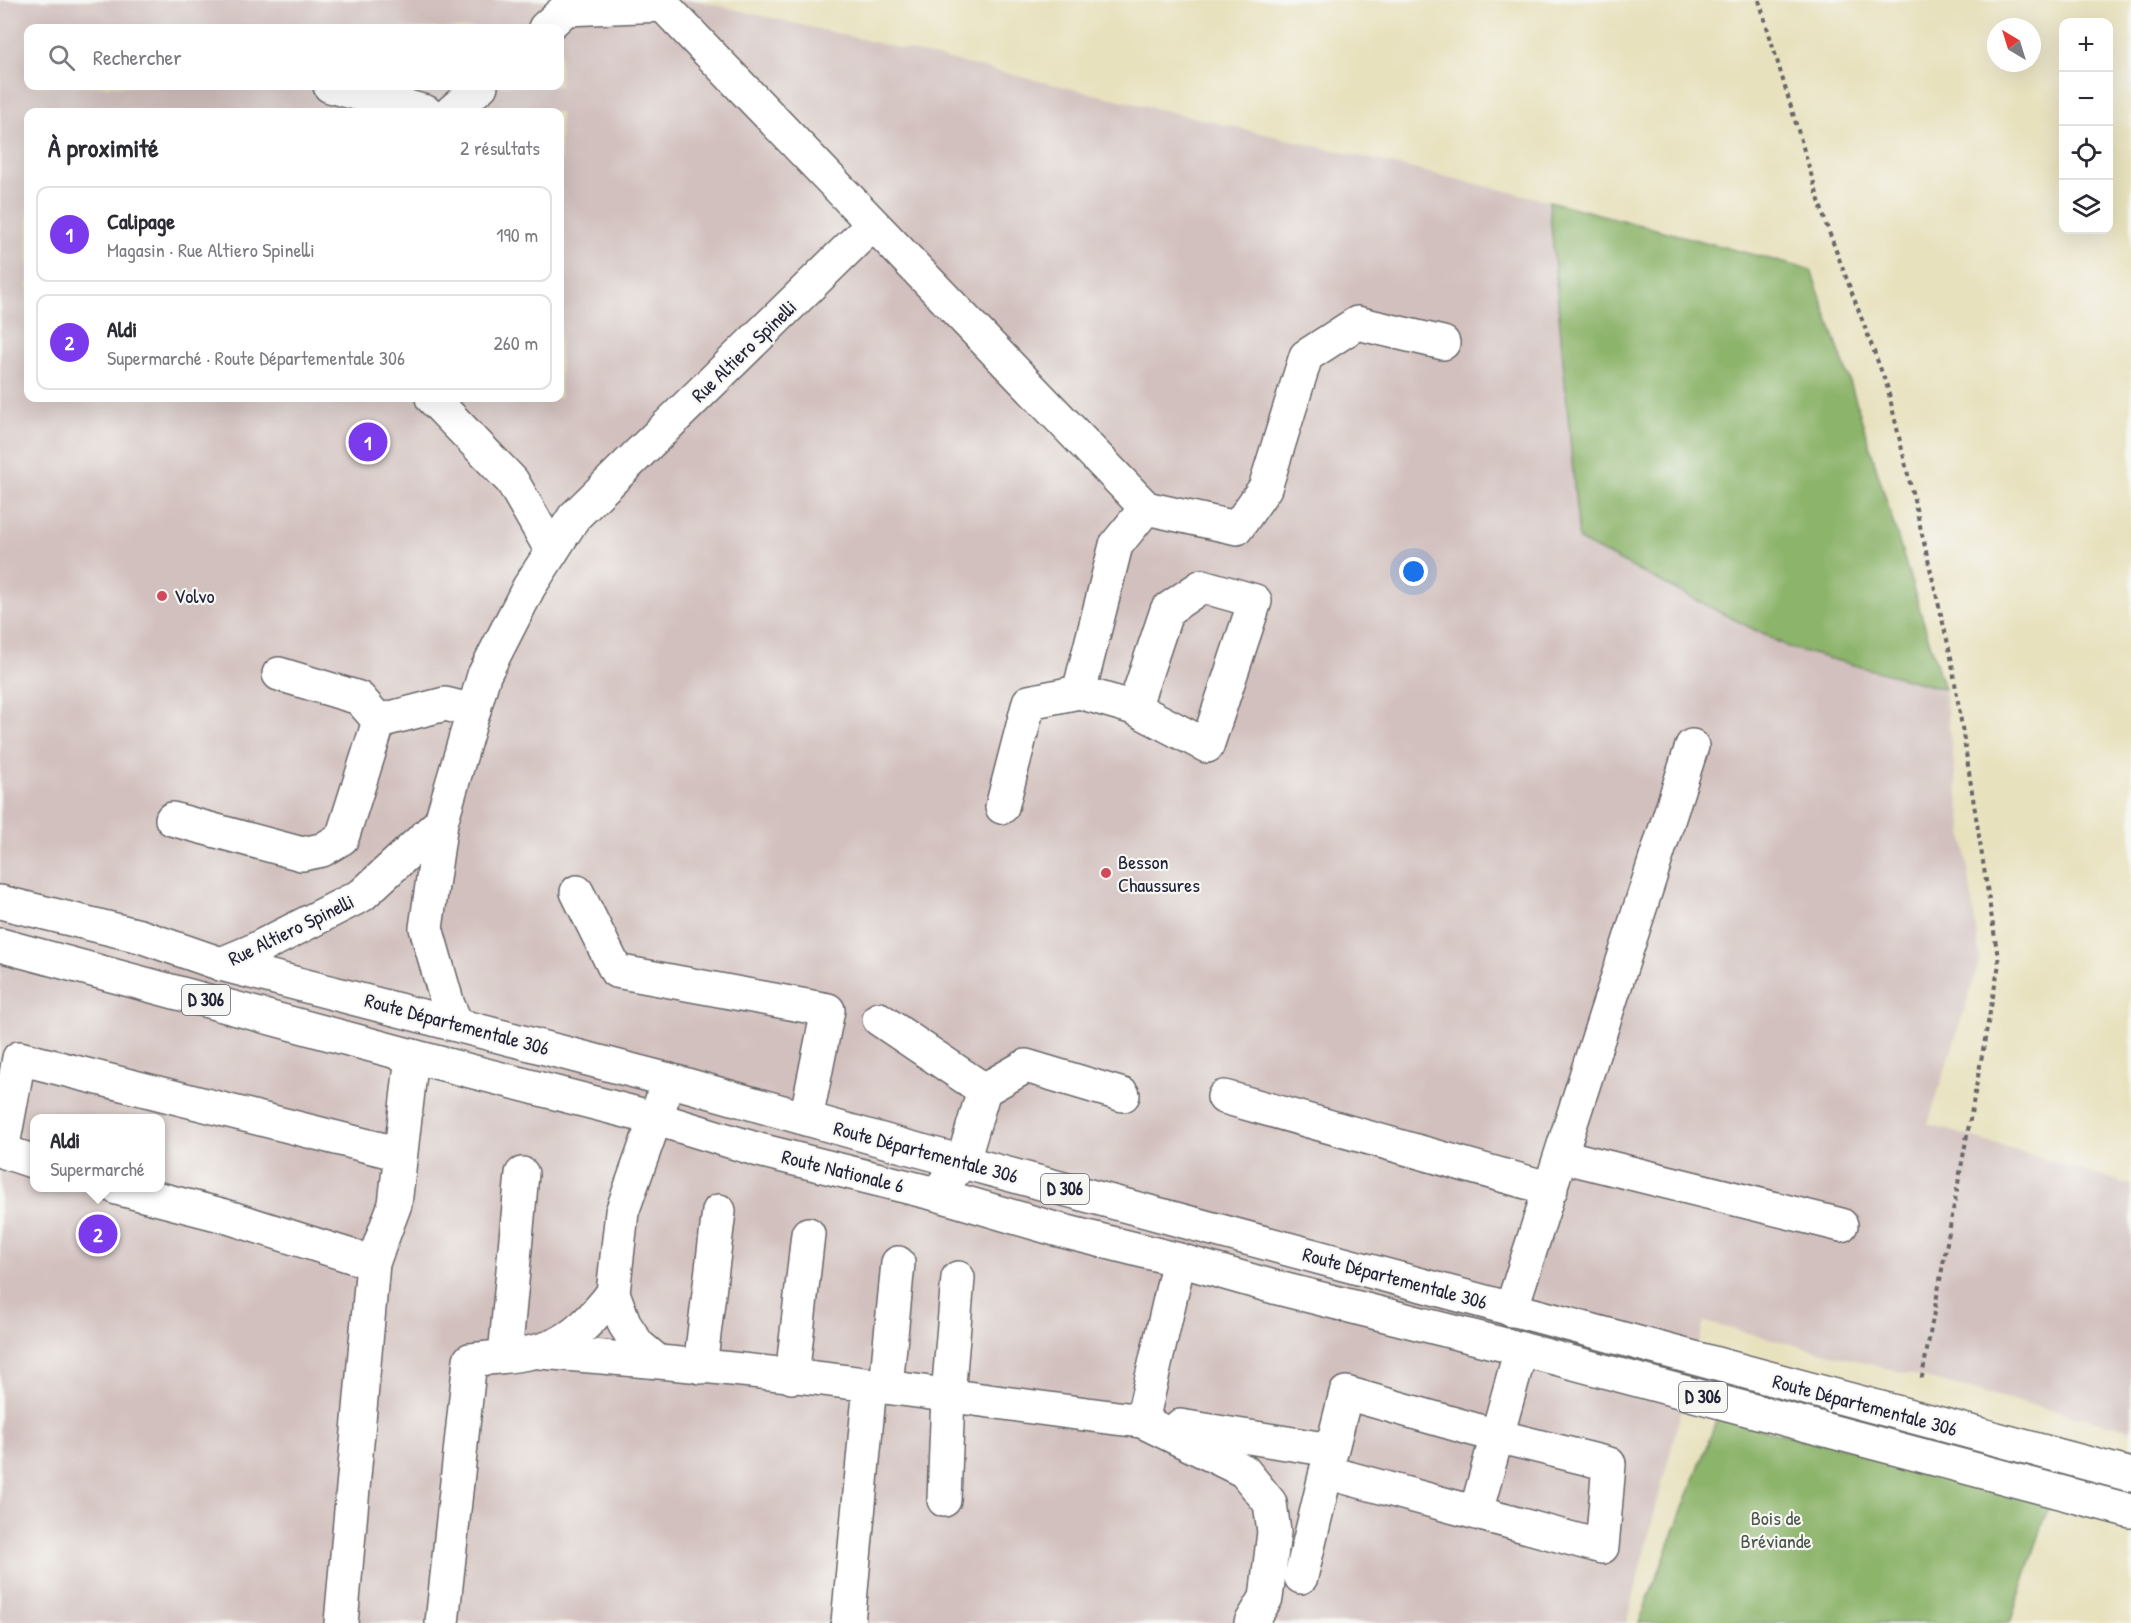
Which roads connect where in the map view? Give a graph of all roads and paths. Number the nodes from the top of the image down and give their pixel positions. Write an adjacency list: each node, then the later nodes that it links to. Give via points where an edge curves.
1 (1759, 0): 60 (path, via 1826,224 1887,386 1951,657 1999,964)
2 (549, 24): 7 (main road, via 566,9 663,5)
3 (345, 90): 5 (main road)
4 (476, 90): 6 (main road)
5 (411, 108)
6 (456, 108)
7 (873, 225): 10 (main road); 11 (main road, Rue Altiero Spinelli, via 574,517)
8 (1443, 343): 10 (main road, via 1357,323 1306,356 1265,488 1237,528)
9 (436, 402): 11 (main road, via 512,481)
10 (1146, 508): 13 (main road, via 1116,544)
11 (552, 551): 15 (main road, Rue Altiero Spinelli, via 484,675)
12 (279, 674): 16 (main road, via 359,698)
13 (1079, 692): 14 (main road); 18 (main road, via 1029,702)
14 (1134, 708): 14 (main road, via 1167,610 1202,586 1255,601 1207,746)
15 (474, 711): 16 (main road, via 445,704); 20 (main road, Rue Altiero Spinelli)
16 (379, 721): 19 (main road, via 342,838 322,850 302,854)
17 (1692, 746): 35 (main road)
18 (1002, 807)
19 (172, 819)
20 (441, 822): 24 (main road, Rue Altiero Spinelli, via 362,895); 26 (main road, Rue Altiero Spinelli, via 426,928)
21 (577, 892): 33 (main road, via 616,971 828,1010)
22 (0, 902): 24 (main road, Route Départementale 306 / D 306, via 140,936)
23 (0, 945): 27 (main road, D 306)
24 (220, 964): 26 (main road, Route Départementale 306 / D 306)
25 (879, 1019): 29 (main road)
26 (456, 1023): 28 (main road, Route Départementale 306 / D 306)
27 (412, 1056): 32 (main road, Route Nationale 6 / D 306); 34 (main road)
28 (669, 1080): 32 (main road); 33 (main road, Route Départementale 306 / D 306)
29 (984, 1089): 30 (main road, via 1026,1066); 37 (main road)
30 (1123, 1095)
31 (1224, 1096): 39 (main road)
32 (657, 1119): 41 (main road, Route Nationale 6 / D 306, via 759,1150); 50 (main road, via 622,1212)
33 (806, 1119): 37 (main road, Route Départementale 306 / D 306)
34 (400, 1154): 36 (main road, via 19,1058 2,1151); 46 (main road, via 395,1204)
35 (1562, 1156): 39 (main road); 43 (main road)
36 (30, 1160)
37 (963, 1161): 41 (main road); 51 (main road, Route Départementale 306 / D 306)
38 (522, 1174): 54 (main road)
39 (1551, 1189): 51 (main road)
40 (132, 1192): 46 (main road, via 225,1216)
41 (936, 1194): 45 (main road, Route Nationale 6 / D 306, via 1055,1230)
42 (719, 1211): 56 (main road)
43 (1840, 1225)
44 (808, 1234): 57 (main road)
45 (1179, 1260): 49 (main road, Route Nationale 6 / D 306); 61 (main road)
46 (374, 1263): 69 (main road)
47 (898, 1263): 58 (main road)
48 (958, 1278): 59 (main road)
49 (1274, 1287): 52 (main road, Route Départementale 306 / D 306)
50 (612, 1293): 53 (main road, via 571,1338); 55 (main road, via 638,1345)
51 (1511, 1310): 60 (main road, Route Départementale 306 / D 306)
52 (1521, 1349): 62 (main road); 66 (main road, Route Départementale 306 / D 306)
53 (540, 1352): 54 (main road); 55 (main road)
54 (505, 1356): 70 (main road, via 470,1360)
55 (657, 1361): 56 (main road)
56 (700, 1367): 57 (main road)
57 (792, 1377): 58 (main road)
58 (878, 1386): 59 (main road); 71 (main road, via 853,1542)
59 (948, 1396): 61 (main road); 65 (main road)
60 (1914, 1418): 64 (main road, Route Départementale 306 / D 306)
61 (1142, 1421): 63 (main road); 72 (main road, via 1244,1471 1269,1503 1274,1532 1266,1598)
62 (1497, 1436): 63 (main road, via 1346,1393); 67 (main road); 67 (main road, via 1609,1464 1602,1547)
63 (1329, 1461): 67 (main road); 68 (main road)
64 (2131, 1475)
65 (944, 1500)
66 (2131, 1511)
67 (1476, 1512)
68 (1301, 1577)
69 (341, 1623)
70 (442, 1623)
71 (848, 1623)
72 (1251, 1623)

